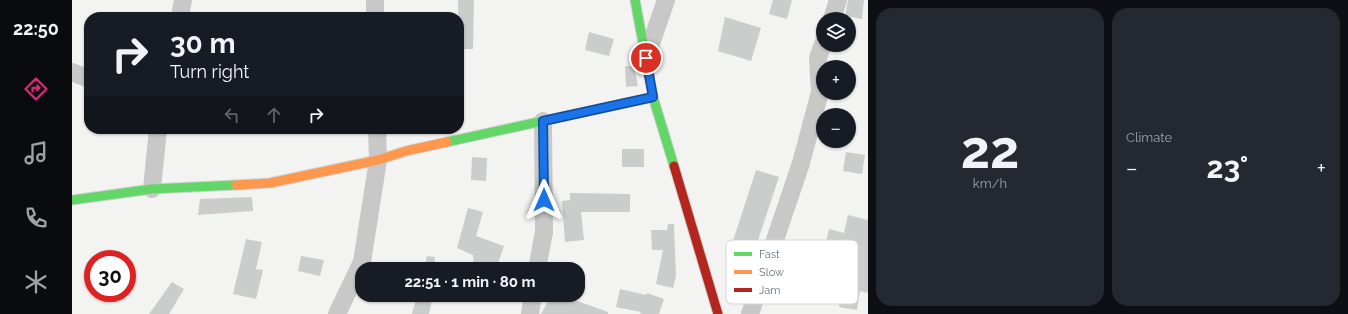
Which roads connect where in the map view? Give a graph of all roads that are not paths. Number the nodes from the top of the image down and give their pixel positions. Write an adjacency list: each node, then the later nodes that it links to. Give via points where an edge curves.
1 (183, 0): 6 (street)
2 (375, 0): 7 (street)
3 (635, 0): 10 (street)
4 (666, 0): 10 (street)
5 (838, 0): 8 (street)
6 (181, 12)
7 (375, 12)
8 (834, 12)
9 (820, 52): 20 (street, via 818,58 820,92 801,163)
10 (646, 58): 13 (street)
11 (72, 72): 12 (street)
12 (84, 77)
13 (653, 97): 14 (street); 26 (street)
14 (543, 121): 17 (street, via 406,151); 21 (street, via 544,232)
15 (158, 134): 18 (street)
16 (377, 134): 17 (street)
17 (378, 160): 18 (street, via 270,183); 24 (street, via 362,262)
18 (152, 189): 19 (street)
19 (72, 200)
20 (775, 240)
21 (538, 262)
22 (532, 302): 25 (street)
23 (753, 304): 27 (street)
24 (337, 314)
25 (530, 314)
26 (718, 314)
27 (750, 314)

